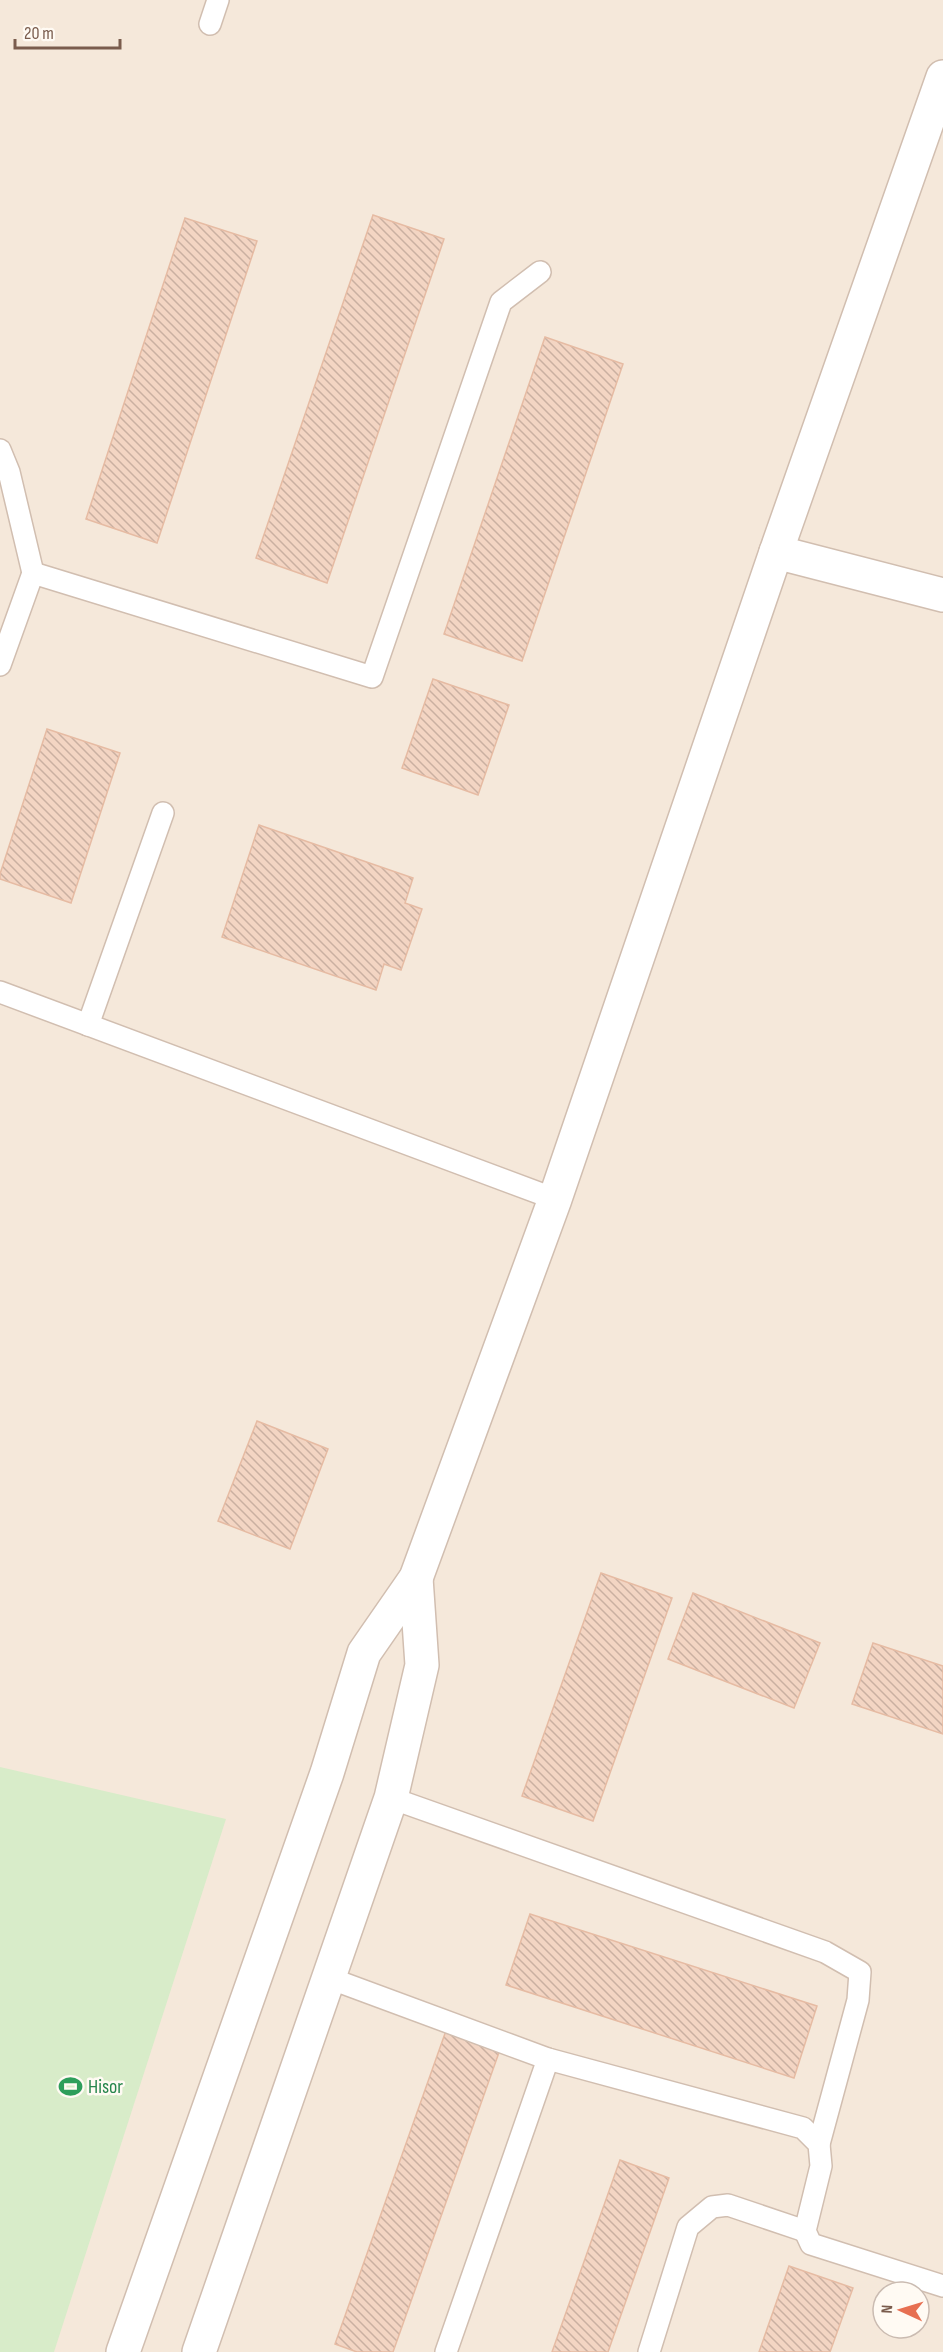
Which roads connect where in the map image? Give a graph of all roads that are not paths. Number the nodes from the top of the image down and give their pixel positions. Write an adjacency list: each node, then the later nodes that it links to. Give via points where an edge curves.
1 (218, 0): 2 (lane)
2 (210, 24)
3 (943, 77): 6 (street)
4 (540, 272): 7 (lane, via 501,302 372,677)
5 (0, 450): 7 (lane)
6 (776, 552): 8 (street); 13 (street)
7 (33, 573): 9 (lane)
8 (943, 595)
9 (0, 665)
10 (163, 813): 12 (lane)
11 (0, 992): 12 (lane)
12 (88, 1025): 13 (lane)
13 (555, 1199): 14 (street)
14 (417, 1578): 15 (street, via 422,1665); 21 (street, via 364,1653 327,1773)
15 (391, 1798): 16 (street); 18 (lane, via 825,1952 860,1972 858,2000)
16 (329, 1978): 17 (lane); 22 (street)
17 (548, 2059): 18 (lane, via 803,2128); 23 (lane)
18 (819, 2144): 19 (lane, via 821,2166)
19 (805, 2231): 20 (lane, via 811,2244); 24 (lane, via 728,2205 712,2207 688,2227)
20 (943, 2286)
21 (123, 2352)
22 (199, 2352)
23 (446, 2352)
24 (649, 2352)

